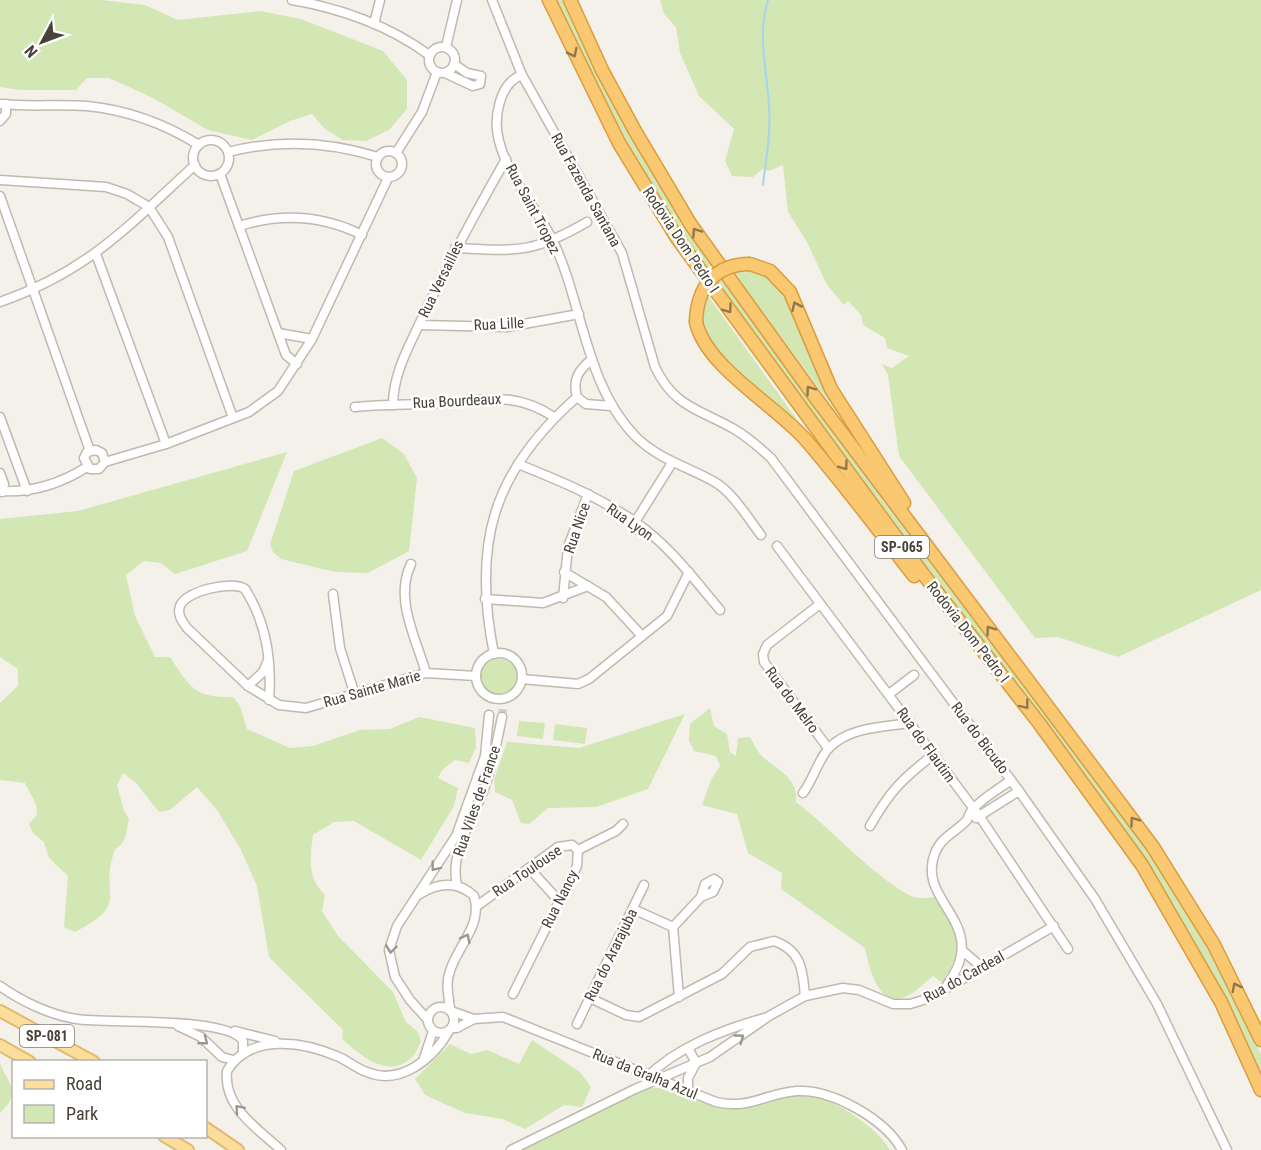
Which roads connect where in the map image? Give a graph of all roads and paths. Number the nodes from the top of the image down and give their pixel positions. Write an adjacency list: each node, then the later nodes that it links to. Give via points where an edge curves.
1 (292, 0): 7 (street)
2 (380, 0): 8 (street)
3 (457, 0): 9 (street)
4 (492, 0): 13 (street, Rua Fazenda Santana)
5 (549, 0): 75 (highway, Rodovia Dom Pedro I / SP-065, one-way to 75, via 619,144 676,238)
6 (570, 0): 70 (highway, Rodovia Dom Pedro I / SP-065, one-way to 6, via 691,225 613,90)
7 (305, 1): 8 (street)
8 (374, 24): 10 (street)
9 (446, 47): 10 (street, via 436,48); 11 (street, via 454,54)
10 (429, 55): 12 (street, via 430,66)
11 (454, 64): 12 (street); 12 (street, via 460,70 481,76 480,84 473,86)
12 (441, 73): 18 (street, via 420,118)
13 (522, 75): 20 (street, Rua Saint Tropez, via 508,83 503,92 497,121 498,141); 41 (street, Rua Fazenda Santana, via 622,253)
14 (3, 104): 15 (street, via 6,114); 16 (street, via 117,111 161,125)
15 (0, 121)
16 (199, 146): 17 (street, via 215,141); 21 (street)
17 (228, 152): 19 (street, via 300,142 339,146); 22 (street, via 228,164)
18 (396, 153): 19 (street, via 386,151); 23 (street, via 401,169)
19 (378, 157): 23 (street, via 377,170)
20 (506, 159): 30 (street, Rua Saint Tropez); 31 (street, Rua Versailles)
21 (195, 165): 22 (street, via 204,174); 26 (street)
22 (220, 174): 28 (street)
23 (388, 178): 29 (street)
24 (0, 180): 26 (street, via 106,187)
25 (0, 196): 33 (street)
26 (149, 207): 32 (street); 48 (street, via 168,237)
27 (587, 222): 30 (street)
28 (239, 226): 29 (street, via 299,217 331,223); 37 (street)
29 (362, 235): 38 (street)
30 (553, 242): 31 (street, via 514,251); 35 (street, Rua Saint Tropez)
31 (455, 248): 36 (street, Rua Versailles)
32 (96, 254): 33 (street); 49 (street)
33 (33, 291): 34 (street); 50 (street)
34 (0, 302)
35 (579, 314): 36 (street, Rua Lille, via 507,327); 39 (street, Rua Saint Tropez)
36 (419, 325): 43 (street, Rua Versailles, via 397,373)
37 (278, 333): 38 (street); 40 (street, via 286,355)
38 (312, 339): 40 (street)
39 (592, 359): 42 (street, via 580,369 576,379); 45 (street, Rua Saint Tropez)
40 (297, 364): 48 (street, via 273,397)
41 (663, 384): 89 (street, Rua do Bicudo, via 693,410 734,428 771,458)
42 (577, 397): 45 (street, via 586,404); 47 (street)
43 (393, 405): 44 (street, Rua Bourdeaux); 47 (street, Rua Bourdeaux, via 497,397 538,406)
44 (355, 406)
45 (611, 406): 52 (street, Rua Saint Tropez, via 635,436)
46 (0, 417): 56 (street)
47 (554, 417): 53 (street)
48 (233, 418): 49 (street)
49 (166, 444): 51 (street)
50 (90, 451): 51 (street, via 99,451); 54 (street, via 84,458)
51 (105, 462): 54 (street, via 96,470)
52 (672, 463): 59 (street); 60 (street, Rua Saint Tropez, via 727,491)
53 (518, 464): 58 (street, Rua Lyon); 68 (street, via 498,501 491,524 485,555)
54 (87, 467): 56 (street, via 60,482)
55 (0, 473): 57 (street, via 4,484)
56 (27, 491): 57 (street)
57 (1, 492)
58 (588, 494): 59 (street, Rua Lyon); 63 (street, Rua Nice, via 568,547)
59 (635, 522): 64 (street, Rua Lyon)
60 (761, 535)
61 (777, 546): 69 (street, Rua do Flautim)
62 (411, 564): 76 (street, via 405,575 406,612)
63 (564, 572): 65 (street); 67 (street, Rua Nice)
64 (689, 572): 71 (street, Rua Lyon); 72 (street, via 667,616)
65 (588, 586): 67 (street); 72 (street, via 606,597)
66 (333, 594): 81 (street, via 340,648)
67 (562, 598): 68 (street, via 543,603)
68 (485, 599): 73 (street)
69 (820, 604): 82 (street, Rua do Flautim); 87 (street, Rua do Melro, via 767,645 763,654 764,662)
70 (975, 609): 75 (highway, one-way to 75, bridge, via 840,406 790,292 770,271 750,264 725,267 709,279 698,299 696,322 711,354 805,440 938,606); 128 (highway, Rodovia Dom Pedro I / SP-065, one-way to 70, via 1214,945 1171,873)
71 (720, 610)
72 (642, 636): 79 (street, via 578,684)
73 (494, 654): 78 (street, via 481,662); 79 (street, via 514,659)
74 (270, 657): 80 (street, via 263,672); 80 (street, Rua Sainte Marie, via 249,595 239,584 230,583 186,597 179,617); 83 (street, Rua Sainte Marie)
75 (996, 669): 142 (highway, Rodovia Dom Pedro I / SP-065, one-way to 142, via 1084,784 1160,893 1221,1002)
76 (426, 673): 78 (street, Rua Sainte Marie); 81 (street, Rua Sainte Marie)
77 (914, 675): 82 (street)
78 (476, 676): 84 (street)
79 (522, 679): 85 (street)
80 (248, 686): 83 (street, Rua Sainte Marie)
81 (354, 692): 83 (street, Rua Sainte Marie, via 306,708)
82 (889, 694): 86 (street, Rua do Flautim)
83 (269, 700)
84 (490, 706): 85 (street); 101 (street, Rua Viles de France, one-way to 101, via 485,756 456,836)
85 (503, 708): 99 (street, Rua Viles de France, via 484,788 457,856)
86 (910, 723): 87 (street, via 856,731); 88 (street, Rua do Flautim)
87 (828, 748): 91 (street)
88 (933, 755): 92 (street, Rua do Flautim); 96 (street, via 900,781)
89 (1011, 780): 90 (street, Rua do Bicudo); 92 (street)
90 (1019, 791): 93 (street); 151 (street, Rua do Bicudo, via 1129,954 1186,1061)
91 (802, 793)
92 (973, 808): 93 (street, Rua do Flautim); 94 (street)
93 (980, 818): 94 (street); 106 (street, Rua do Flautim)
94 (967, 819): 109 (street, via 940,843 932,865 933,880 954,918)
95 (622, 824): 97 (street, Rua Nancy)
96 (870, 826)
97 (578, 850): 98 (street, Rua Toulouse, via 572,845 558,847); 103 (street, Rua Nancy, via 577,866)
98 (529, 867): 103 (street); 104 (street, Rua Toulouse)
99 (457, 885): 101 (street, via 438,885); 104 (street, via 474,896)
100 (644, 885): 105 (street, Rua do Ararajuba)
101 (415, 897): 121 (street, Rua Viles de France, one-way to 121, via 396,927 390,961 400,985)
102 (701, 897): 107 (street)
103 (558, 900): 113 (street, Rua Nancy)
104 (477, 906): 117 (street, one-way to 104, via 450,971 475,921)
105 (633, 909): 107 (street); 116 (street, Rua do Ararajuba)
106 (1054, 926): 108 (street, Rua do Flautim); 110 (street, Rua do Cardeal)
107 (673, 927): 115 (street)
108 (1068, 949)
109 (964, 952): 110 (street, via 978,964); 112 (street)
110 (987, 965): 112 (street, Rua do Cardeal)
111 (1, 986): 122 (street, via 19,999 76,1019)
112 (945, 988): 114 (street, Rua do Cardeal, via 910,1004 893,1004 843,988)
113 (513, 994)
114 (805, 996): 115 (street, via 800,961 794,951 774,941 750,947 722,974); 119 (street, Rua do Cardeal)
115 (679, 997): 116 (street, via 639,1017)
116 (590, 998): 123 (street, Rua do Ararajuba)
117 (450, 1010): 120 (street, Rua da Gralha Azul); 121 (street, via 434,1009); 124 (street, via 455,1019)
118 (0, 1011): 135 (main road, SP-081)
119 (769, 1016): 127 (street); 132 (street, one-way to 119)
120 (474, 1019): 124 (street, Rua da Gralha Azul); 139 (street, Rua da Gralha Azul, via 503,1017)
121 (428, 1020): 126 (street)
122 (173, 1023): 125 (street); 136 (street, one-way to 136, via 201,1037 222,1057)
123 (577, 1024)
124 (450, 1029): 126 (street, via 441,1034); 137 (street, via 443,1042)
125 (230, 1030): 129 (street); 133 (street, via 243,1041)
126 (433, 1030): 137 (street)
127 (717, 1034): 131 (street); 132 (street)
128 (1261, 1040)
129 (284, 1043): 133 (street); 137 (street, via 330,1054 367,1073 383,1076 412,1070)
130 (0, 1045): 134 (main road, SP-081)
131 (688, 1048): 138 (street); 139 (street)
132 (723, 1050): 138 (street)
133 (243, 1052): 136 (street)
134 (26, 1060)
135 (90, 1060)
136 (233, 1060): 148 (street, one-way to 136, via 230,1097 226,1079)
137 (423, 1061)
138 (696, 1063): 140 (street); 143 (street, via 688,1078)
139 (648, 1076): 140 (street, Rua da Gralha Azul); 141 (street)
140 (657, 1080): 141 (street); 143 (street, Rua da Gralha Azul)
141 (635, 1089): 149 (street)
142 (1261, 1090)
143 (688, 1091): 150 (street, Rua da Gralha Azul, via 730,1106 798,1091 819,1094 873,1116)
144 (207, 1129): 147 (main road)
145 (169, 1138): 146 (main road)
146 (188, 1150)
147 (238, 1150)
148 (281, 1150)
149 (511, 1150)
150 (902, 1150)
151 (1227, 1150)

